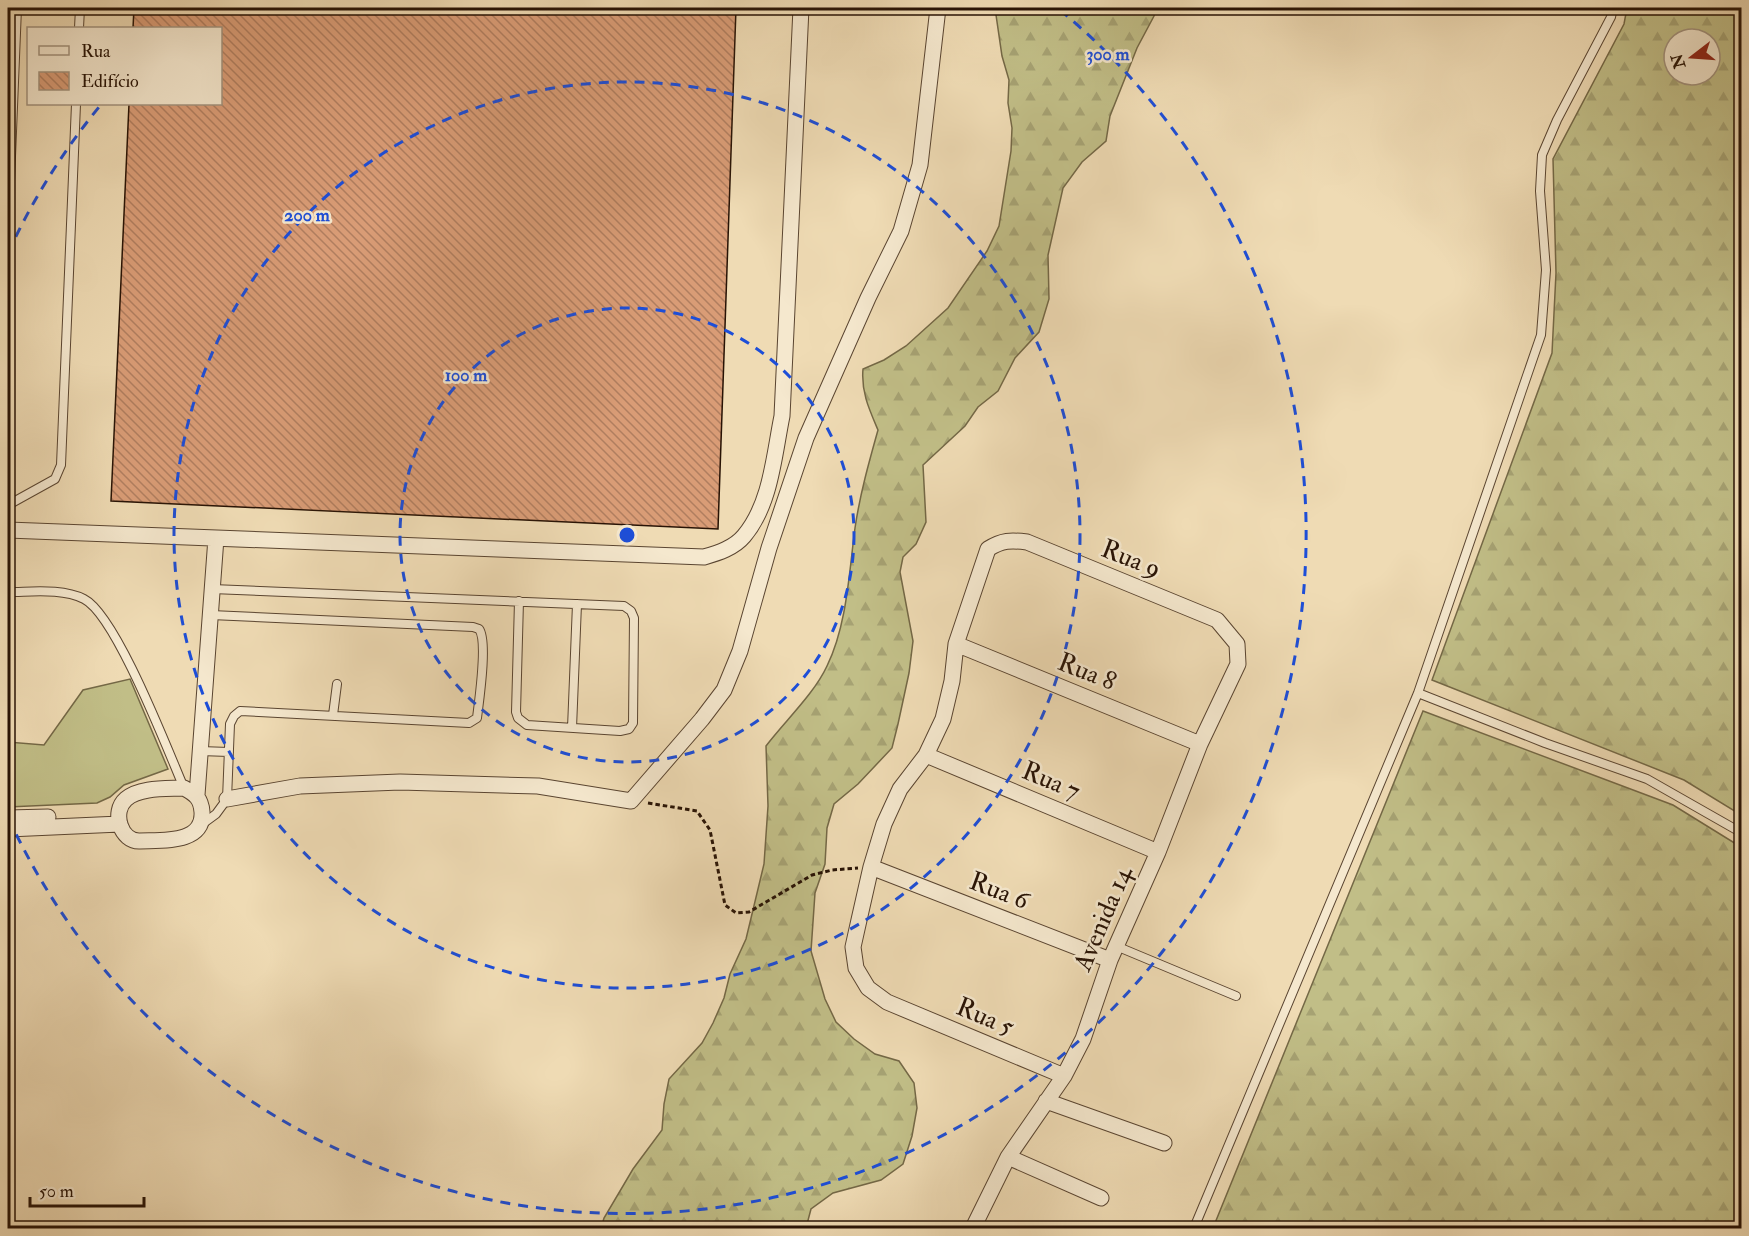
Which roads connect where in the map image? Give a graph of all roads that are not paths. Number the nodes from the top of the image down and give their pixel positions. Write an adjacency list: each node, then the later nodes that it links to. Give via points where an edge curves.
1 (17, 8): 8 (lane)
2 (80, 8): 6 (lane)
3 (801, 8): 11 (street, via 782,416 770,478 759,511 744,537 704,558)
4 (938, 8): 29 (street, via 920,165 901,231 807,438 740,651 724,690 631,801 538,786 400,782 300,786)
5 (1613, 8): 21 (lane, via 1542,155 1545,270 1541,335)
6 (79, 27)
7 (76, 105): 9 (lane, via 61,465 55,479)
8 (8, 230)
9 (8, 505)
10 (8, 530): 11 (street)
11 (216, 538): 13 (street)
12 (1027, 542): 18 (street, Rua 9); 19 (street, Rua 5, via 1009,539 988,549)
13 (212, 589): 15 (lane); 17 (street)
14 (8, 592): 28 (lane, via 64,593 85,600 97,610 132,669)
15 (519, 602): 16 (lane); 23 (lane, via 518,718 527,724)
16 (577, 604): 23 (lane); 23 (lane, via 624,606 631,611 633,723 629,729 620,731)
17 (211, 615): 22 (lane, via 473,627 482,633 481,690 475,721); 25 (street)
18 (1217, 620): 24 (street, Avenida 14, via 1237,644 1238,664)
19 (956, 644): 24 (street, Rua 8); 27 (street, Rua 5, via 943,719)
20 (337, 684): 22 (lane)
21 (1418, 693): 34 (lane, via 1647,780); 45 (lane)
22 (333, 715): 26 (lane, via 240,711 230,724)
23 (572, 728)
24 (1200, 744): 35 (street, Avenida 14)
25 (200, 752): 26 (lane); 28 (street)
26 (229, 752): 29 (lane)
27 (926, 755): 35 (street, Rua 7); 36 (street, Rua 5, via 900,789)
28 (190, 792): 31 (street, via 144,791 133,795 121,806); 32 (street, via 201,804)
29 (227, 799): 32 (lane)
30 (8, 818): 31 (street)
31 (120, 819): 32 (street, via 124,834 135,841 180,839); 33 (street)
32 (200, 826)
33 (8, 829)
34 (1742, 833)
35 (1158, 852): 37 (street, Avenida 14)
36 (871, 867): 37 (street, Rua 6); 39 (street, Rua 5, via 853,947 856,968 868,988 887,1002)
37 (1113, 953): 38 (lane); 39 (street, Avenida 14, via 1083,1040)
38 (1236, 996)
39 (1064, 1076): 40 (street, Avenida 14)
40 (1046, 1101): 41 (street); 42 (street, Avenida 14)
41 (1164, 1143)
42 (1008, 1157): 43 (street); 44 (street, Avenida 14)
43 (1101, 1198)
44 (973, 1228)
45 (1194, 1228)

